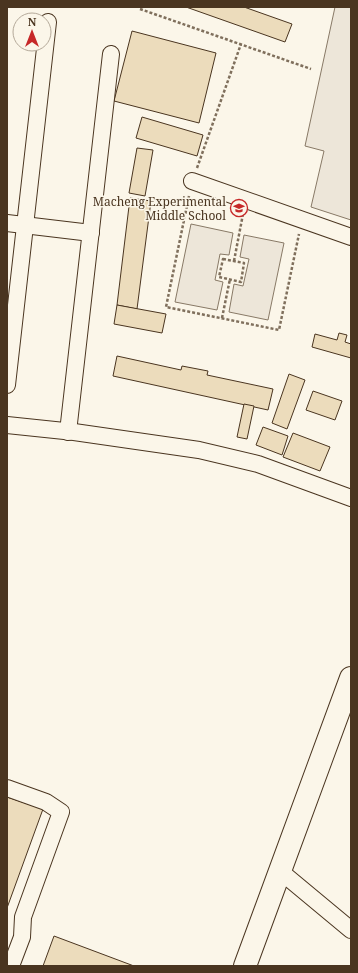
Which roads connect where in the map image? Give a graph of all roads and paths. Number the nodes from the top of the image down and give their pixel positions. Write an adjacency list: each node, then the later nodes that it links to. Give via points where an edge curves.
1 (140, 8): 2 (path)
2 (241, 44): 5 (path); 6 (path)
3 (45, 52): 10 (street)
4 (111, 54): 11 (street)
5 (311, 69)
6 (192, 181): 7 (street); 15 (path, via 166,307)
7 (246, 200): 8 (street); 13 (path)
8 (302, 220): 12 (street); 15 (path, via 280,330)
9 (7, 222): 10 (street)
10 (25, 225): 11 (street); 16 (street)
11 (91, 233): 18 (street)
12 (351, 237)
13 (234, 261): 14 (path, via 223,259 219,277); 14 (path, via 244,263 241,282)
14 (230, 279): 15 (path)
15 (222, 318)
16 (7, 385)
17 (7, 425): 18 (street)
18 (68, 432): 19 (street, via 232,456 278,470)
19 (351, 498)
20 (351, 678): 22 (highway)
21 (7, 788): 24 (street, via 46,802 61,812 23,918 22,937)
22 (280, 871): 23 (street); 25 (highway)
23 (351, 930)
24 (11, 966)
25 (245, 966)

